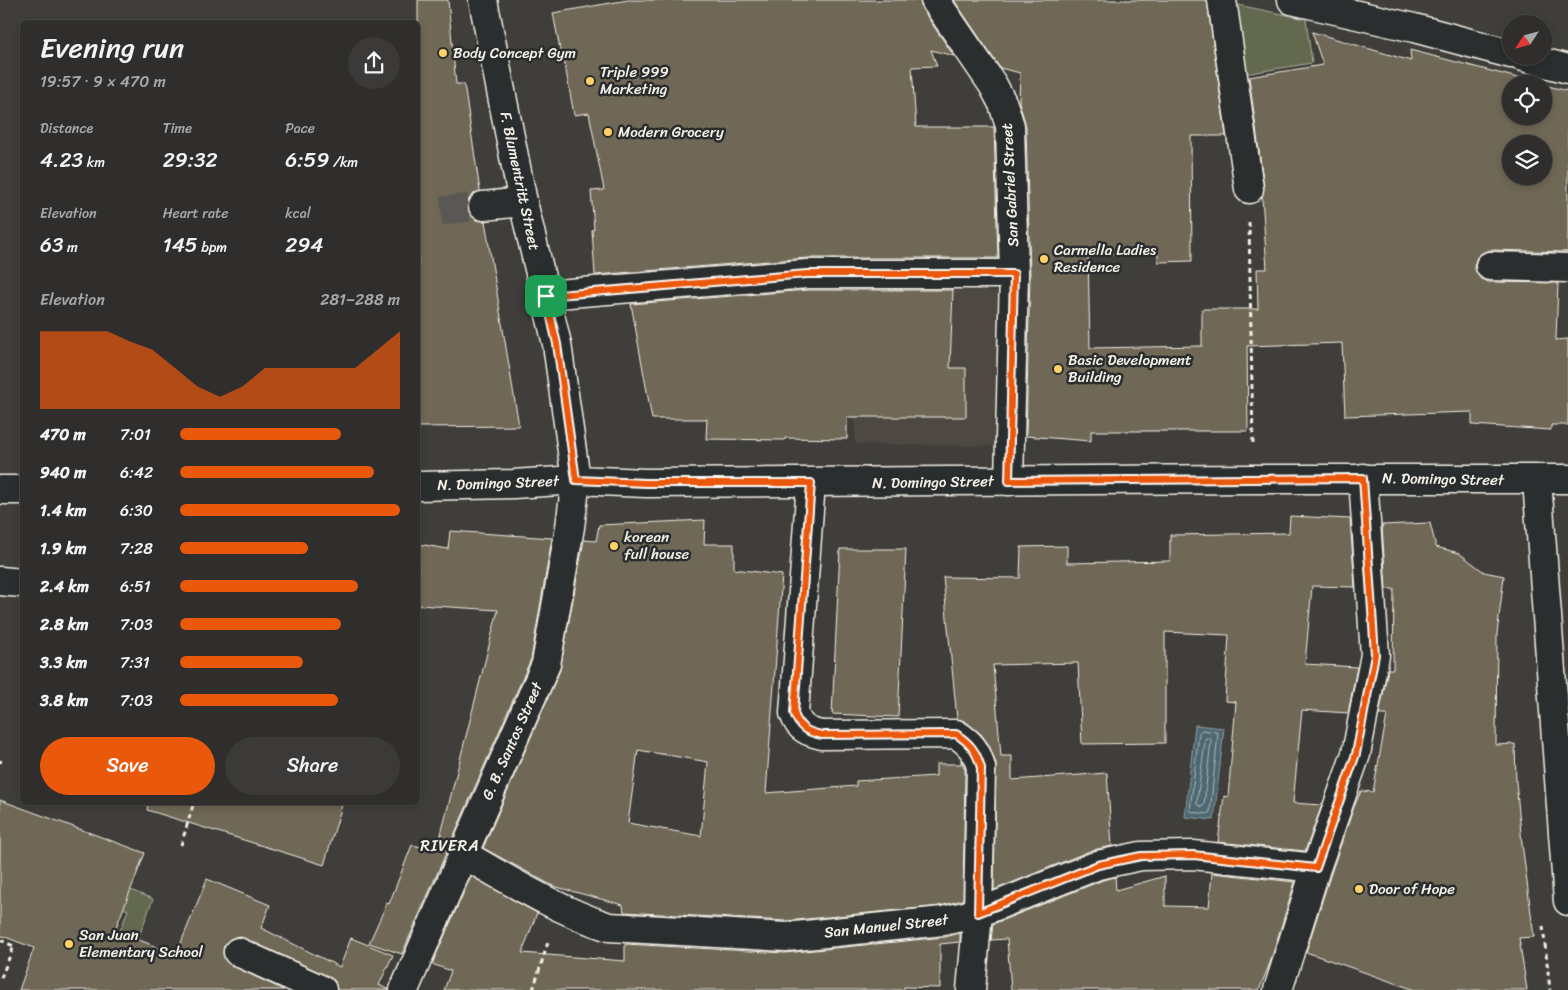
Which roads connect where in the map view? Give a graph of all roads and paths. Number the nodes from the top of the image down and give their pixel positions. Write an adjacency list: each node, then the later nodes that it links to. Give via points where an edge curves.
1 (483, 0): 9 (street, F. Blumentritt Street)
2 (935, 0): 13 (street, San Gabriel Street, via 1006,111 1010,126)
3 (1222, 0): 8 (street)
4 (1292, 0): 5 (street)
5 (1502, 52)
6 (1552, 65): 7 (street)
7 (1568, 69)
8 (1248, 188): 16 (path)
9 (523, 202): 10 (street); 14 (street, F. Blumentritt Street)
10 (483, 206)
11 (1490, 266): 12 (street)
12 (1568, 268)
13 (1014, 274): 14 (street, via 807,274); 20 (street, San Gabriel Street)
14 (546, 296): 18 (street, F. Blumentritt Street, via 557,344)
15 (1363, 478): 16 (street, N. Domingo Street); 19 (street, N. Domingo Street); 30 (street, via 1375,655 1356,754)
16 (1254, 479): 20 (street, N. Domingo Street)
17 (1568, 479): 19 (street, N. Domingo Street)
18 (576, 480): 21 (street, N. Domingo Street); 22 (street, N. Domingo Street); 29 (street, G. B. Santos Street, via 546,664)
19 (1537, 480): 31 (street)
20 (1009, 481): 21 (street, N. Domingo Street)
21 (811, 483): 33 (street, via 794,713 797,723 803,730 822,735 956,734 972,747 981,768)
22 (420, 486)
23 (0, 490): 24 (street)
24 (20, 490)
25 (0, 581): 26 (street)
26 (20, 583)
27 (193, 805): 28 (path)
28 (181, 845)
29 (463, 854): 32 (street, San Manuel Street); 38 (street, G. B. Santos Street)
30 (1316, 868): 33 (street, San Manuel Street, via 1193,855 1141,856 1098,865); 41 (street)
31 (1568, 901)
32 (559, 908): 33 (street, San Manuel Street, via 609,927 786,937 943,921); 39 (path)
33 (978, 913): 40 (street)
34 (0, 940): 36 (path, via 14,946)
35 (238, 952): 37 (street)
36 (0, 980)
37 (322, 990)
38 (404, 990)
39 (533, 990)
40 (971, 990)
41 (1278, 990)

